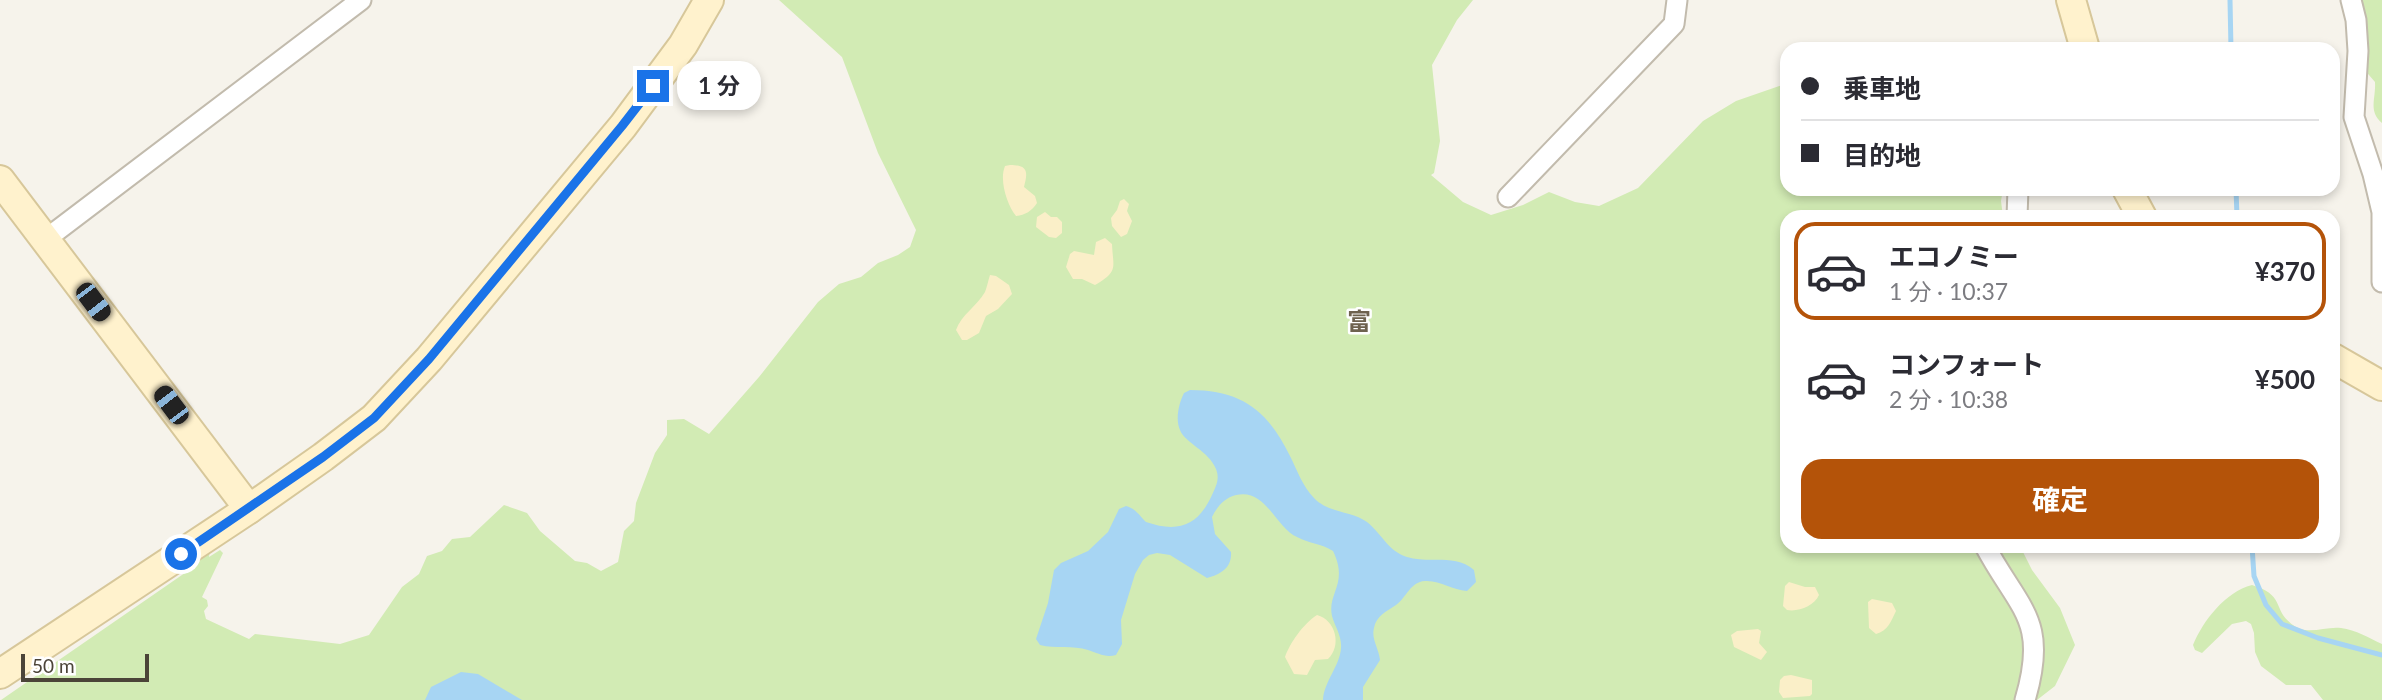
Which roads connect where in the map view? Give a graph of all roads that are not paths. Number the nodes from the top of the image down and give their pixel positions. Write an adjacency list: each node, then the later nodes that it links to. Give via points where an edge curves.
1 (709, 0): 13 (street, via 683,45 622,126 429,359 374,418)
2 (1677, 0): 8 (street, via 1674,23)
3 (2071, 0): 6 (street)
4 (2351, 0): 10 (street, via 2358,51 2354,117 2382,212)
5 (351, 3): 9 (street)
6 (2083, 42)
7 (0, 180): 9 (street)
8 (1508, 197)
9 (46, 239): 13 (street)
10 (2382, 282)
11 (2340, 362): 12 (street)
12 (2382, 386)
13 (249, 509): 15 (street)
14 (1989, 553): 16 (street, via 2033,631 2034,660)
15 (0, 674)
16 (2025, 700)

